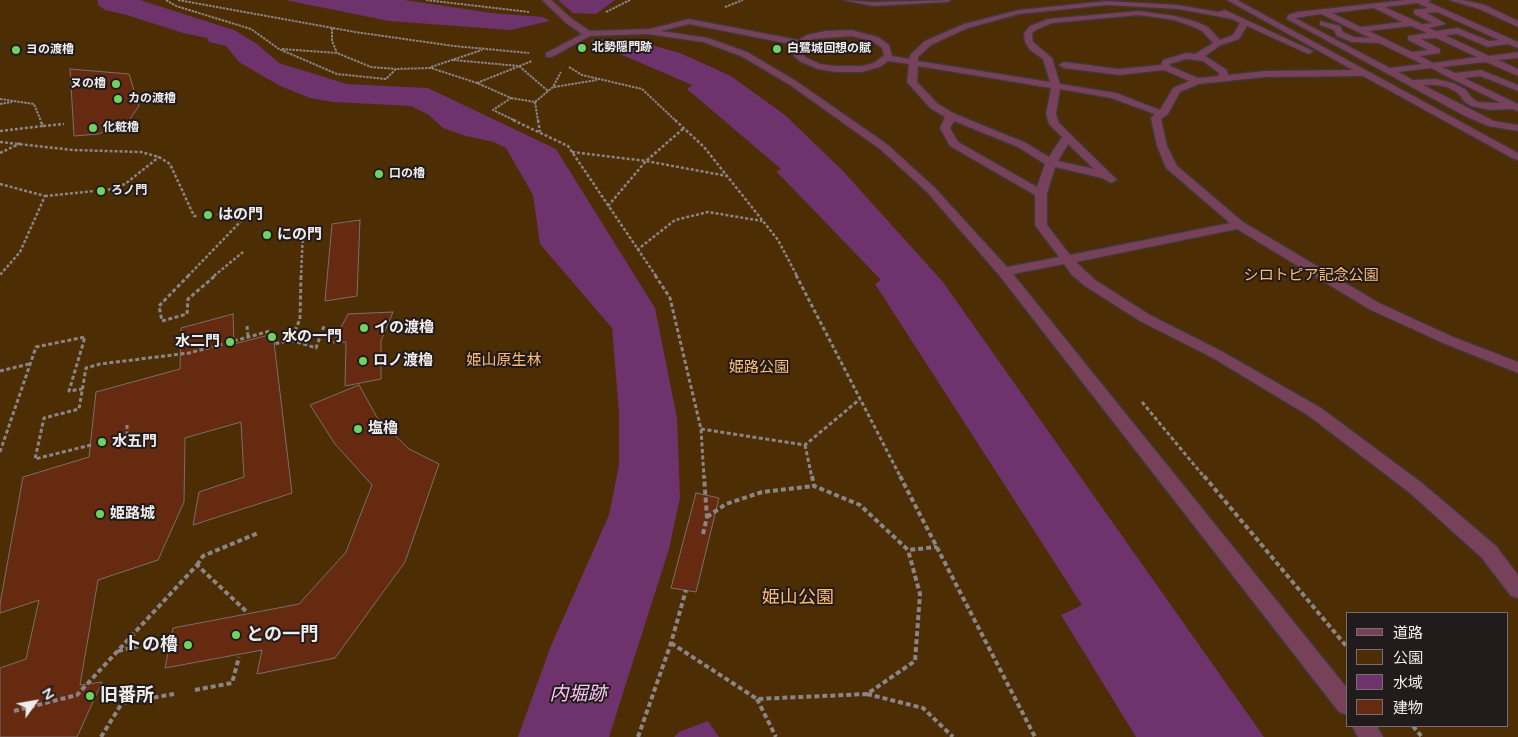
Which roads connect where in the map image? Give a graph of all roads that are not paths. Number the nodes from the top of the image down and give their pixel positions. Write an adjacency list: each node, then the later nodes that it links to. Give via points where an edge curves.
1 (546, 0): 25 (street)
2 (847, 0): 3 (street, via 873,4)
3 (947, 0)
4 (1231, 0): 39 (street)
5 (1422, 0): 10 (street); 12 (street)
6 (1438, 0): 14 (street)
7 (1453, 0): 21 (street, via 1482,7)
8 (1037, 1): 11 (street)
9 (1200, 1): 15 (street)
10 (1375, 6): 13 (street); 16 (street)
11 (1046, 9): 15 (street, via 1107,3 1152,4); 17 (street); 41 (street, via 1019,12 966,27 928,43)
12 (1438, 10): 22 (street, via 1417,12 1442,24); 30 (street)
13 (1322, 12): 18 (street, via 1291,17); 20 (street)
14 (1474, 15)
15 (1231, 17): 19 (street)
16 (1400, 18): 20 (street); 22 (street)
17 (1062, 19): 29 (street, via 1155,14 1205,29); 52 (street, via 1040,24 1028,33 1033,48 1048,58)
18 (1297, 23): 27 (street, via 1321,22 1352,39); 31 (street)
19 (1244, 24): 29 (street, via 1236,37); 39 (street, via 1313,52)
20 (1347, 24): 23 (street)
21 (1518, 24)
22 (1415, 25): 23 (street); 26 (street)
23 (1358, 30): 27 (street)
24 (647, 31): 25 (street); 28 (street, via 689,21); 64 (street, via 705,40 744,54 794,83 884,147 931,190)
25 (588, 34): 33 (street)
26 (1435, 34): 30 (street, via 1458,31 1488,44); 35 (street, via 1411,38 1437,51); 40 (street)
27 (1382, 41): 35 (street)
28 (800, 43): 37 (street, via 825,34 851,33 875,39 886,46); 37 (street, via 796,49 798,54 818,66 862,69)
29 (1218, 43): 36 (street)
30 (1514, 43)
31 (1347, 50): 32 (street, via 1371,47); 45 (street)
32 (1378, 51)
33 (549, 54)
34 (1518, 55): 40 (street)
35 (1411, 56): 38 (street); 43 (street)
36 (1197, 57): 44 (street, via 1186,56 1166,62); 49 (street, via 1206,59 1224,72)
37 (886, 58): 41 (street)
38 (1394, 58)
39 (1341, 59): 46 (street)
40 (1487, 59): 43 (street); 47 (street)
41 (912, 62): 52 (street); 56 (street, via 912,82 934,106)
42 (1064, 65): 44 (street, via 1119,72)
43 (1432, 66): 45 (street); 48 (street)
44 (1165, 67): 50 (street)
45 (1387, 71): 51 (street)
46 (1367, 73): 49 (street, via 1265,74); 59 (street)
47 (1518, 73)
48 (1453, 76): 53 (street, via 1481,73); 54 (street)
49 (1223, 78): 50 (street)
50 (1197, 81): 55 (street, via 1176,90)
51 (1410, 84): 54 (street, via 1436,82 1462,91 1468,100 1476,104); 57 (street, via 1492,124)
52 (1056, 85): 55 (street, via 1121,97); 58 (street, via 1051,114 1054,124)
53 (1518, 88)
54 (1516, 106)
55 (1163, 114): 62 (street, via 1156,118 1162,146 1172,168)
56 (951, 116): 60 (street, via 1022,145); 61 (street, via 945,128 954,144)
57 (1518, 128)
58 (1067, 137): 60 (street); 60 (street, via 1109,178)
59 (1516, 154)
60 (1051, 163): 61 (street)
61 (1041, 194): 63 (street, via 1041,225)
62 (1239, 226): 63 (street); 65 (street, via 1374,306)
63 (1066, 259): 64 (street); 66 (street, via 1090,283 1145,318 1218,355 1315,412 1416,488 1489,552)
64 (1004, 272): 67 (street)
65 (1518, 368)
66 (1518, 590)
67 (1346, 704)
68 (1364, 727): 69 (street)
69 (1372, 737)

